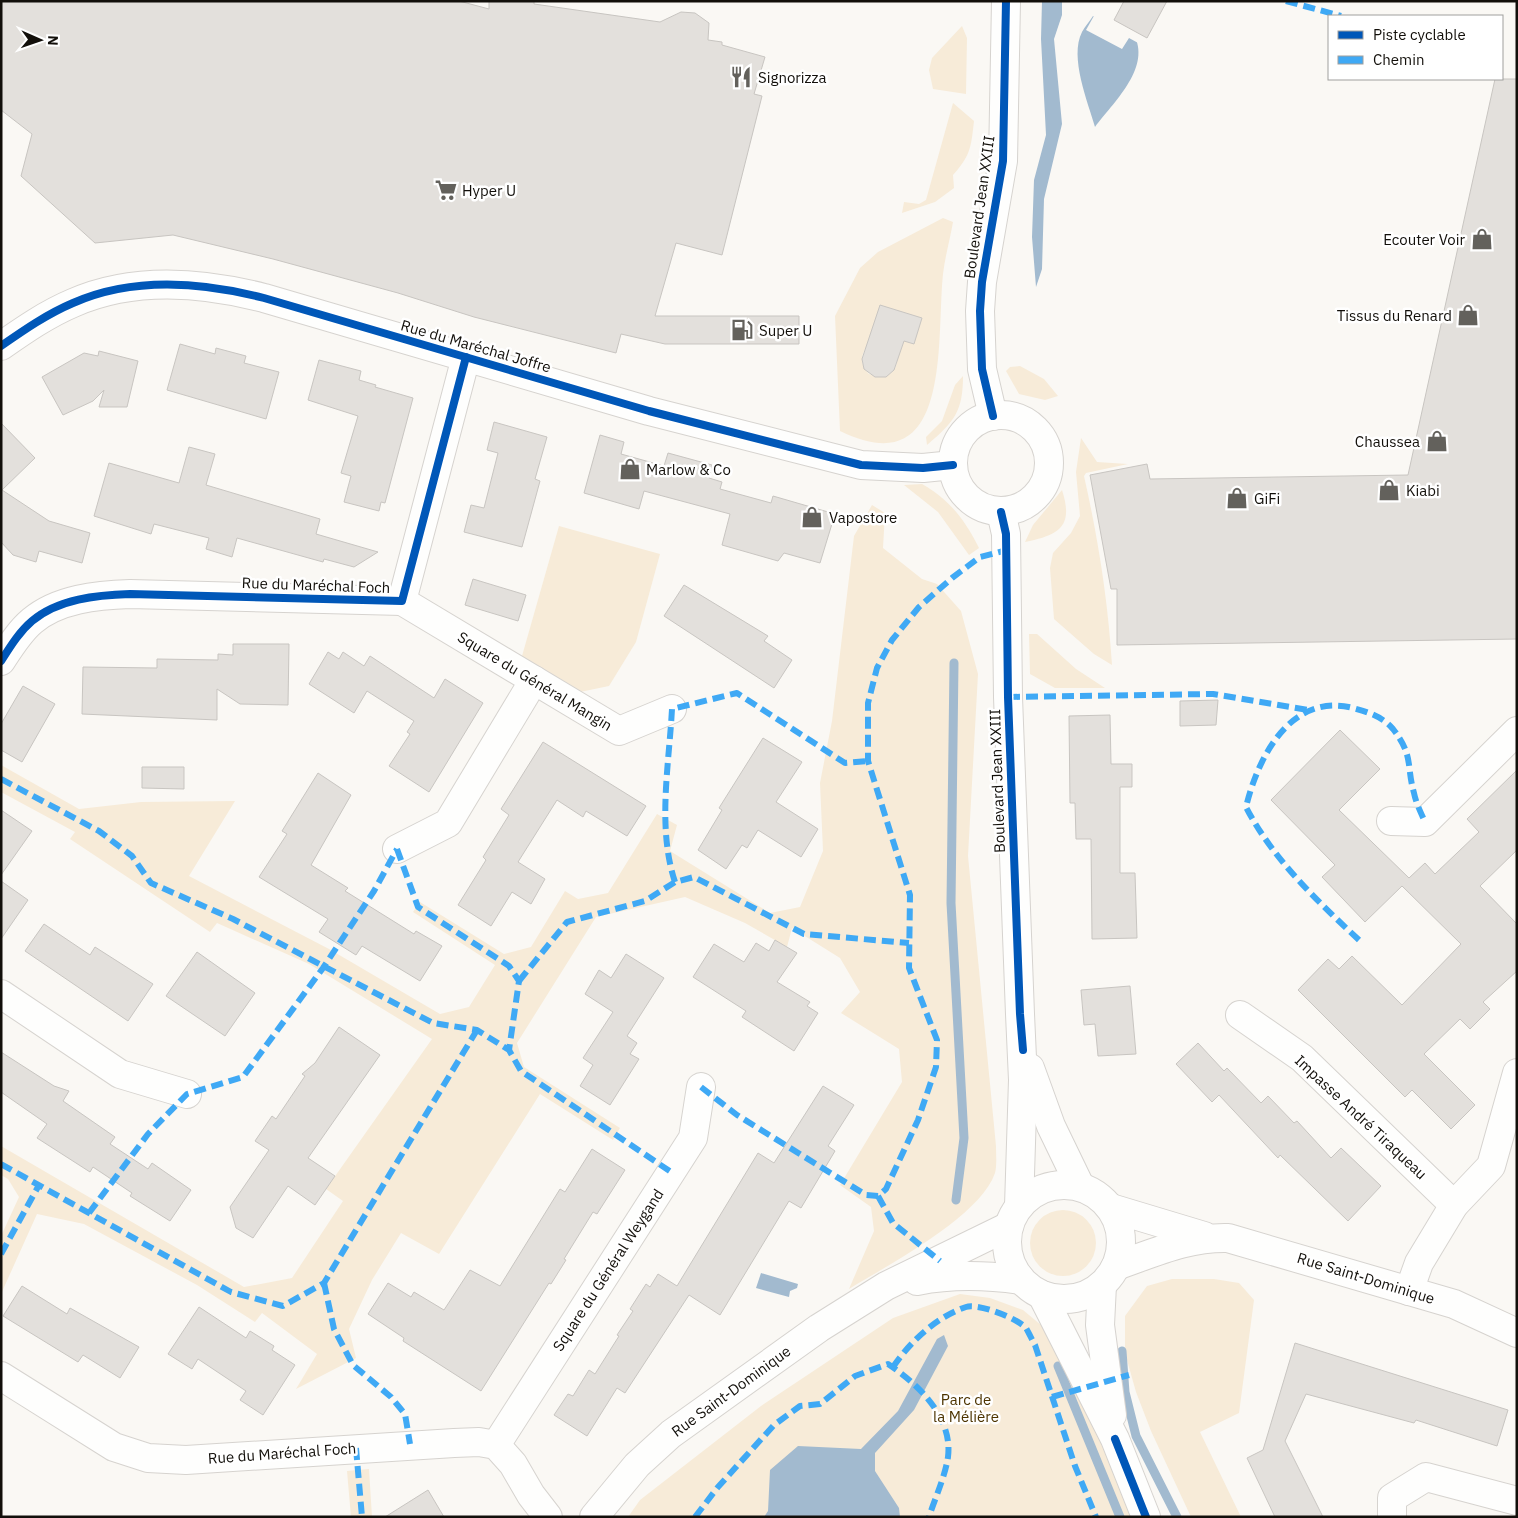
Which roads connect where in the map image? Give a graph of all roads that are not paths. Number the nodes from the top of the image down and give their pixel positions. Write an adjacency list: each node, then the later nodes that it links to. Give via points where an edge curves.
1 (1006, 1): 4 (street, Boulevard Jean XXIII, via 1002,161 980,311 982,369)
2 (1, 346): 3 (street, Rue du Maréchal Joffre, via 53,312 95,295 164,284 194,284 264,298)
3 (466, 357): 5 (street, Rue du Maréchal Joffre, via 650,411 861,465 923,468); 7 (street, Rue du Maréchal Foch)
4 (993, 416): 5 (street, via 982,419 964,433 954,453); 6 (street, via 1005,415 1028,423 1045,441 1049,453 1048,478 1035,499 1025,506)
5 (953, 465): 6 (street, via 960,488 967,498 977,506)
6 (1001, 512): 16 (street, Boulevard Jean XXIII, via 1006,534 1008,697)
7 (402, 601): 8 (street, Rue du Maréchal Foch, via 130,594 96,596 49,610 32,621); 9 (street, Square du Général Mangin)
8 (1, 661)
9 (534, 680): 10 (street, Square du Général Mangin, via 619,731); 13 (street, via 448,823)
10 (672, 710)
11 (1517, 731): 12 (street, via 1425,822)
12 (1391, 821)
13 (397, 849)
14 (1, 994): 19 (street, via 120,1074)
15 (1240, 1015): 21 (street, Impasse André Tiraqueau, via 1302,1058)
16 (1024, 1050): 20 (street, via 1051,1126); 23 (street)
17 (1517, 1073): 21 (street, via 1491,1166)
18 (701, 1087): 32 (street, Square du Général Weygand, via 693,1138)
19 (188, 1094)
20 (1080, 1186): 22 (street, via 1102,1198); 23 (street, via 1066,1184 1040,1190)
21 (1454, 1205): 28 (street, via 1419,1263)
22 (1111, 1208): 24 (street, Rue Saint-Dominique); 25 (street, via 1118,1221 1121,1251)
23 (1014, 1216): 26 (street, Rue Saint-Dominique, via 989,1238); 27 (street, via 1007,1240 1008,1254 1013,1268)
24 (1210, 1237): 25 (street, Rue Saint-Dominique, via 1176,1243); 28 (street, Rue Saint-Dominique, via 1251,1243)
25 (1109, 1276): 27 (street, via 1088,1294 1073,1299 1057,1299); 31 (street, via 1100,1325)
26 (886, 1286): 27 (street, Rue Saint-Dominique, via 942,1276 986,1276); 35 (street, Rue Saint-Dominique, via 819,1328 670,1434 637,1465)
27 (1031, 1287): 31 (street)
28 (1409, 1291): 29 (street, Rue Saint-Dominique, via 1454,1304)
29 (1517, 1333)
30 (1, 1376): 32 (street, Rue du Maréchal Foch, via 114,1447 148,1458 186,1460 479,1442)
31 (1115, 1439): 36 (street)
32 (496, 1445): 34 (street, via 513,1464)
33 (1517, 1501): 37 (street, via 1426,1477 1392,1498)
34 (548, 1517)
35 (594, 1517)
36 (1146, 1517)
37 (1392, 1517)

